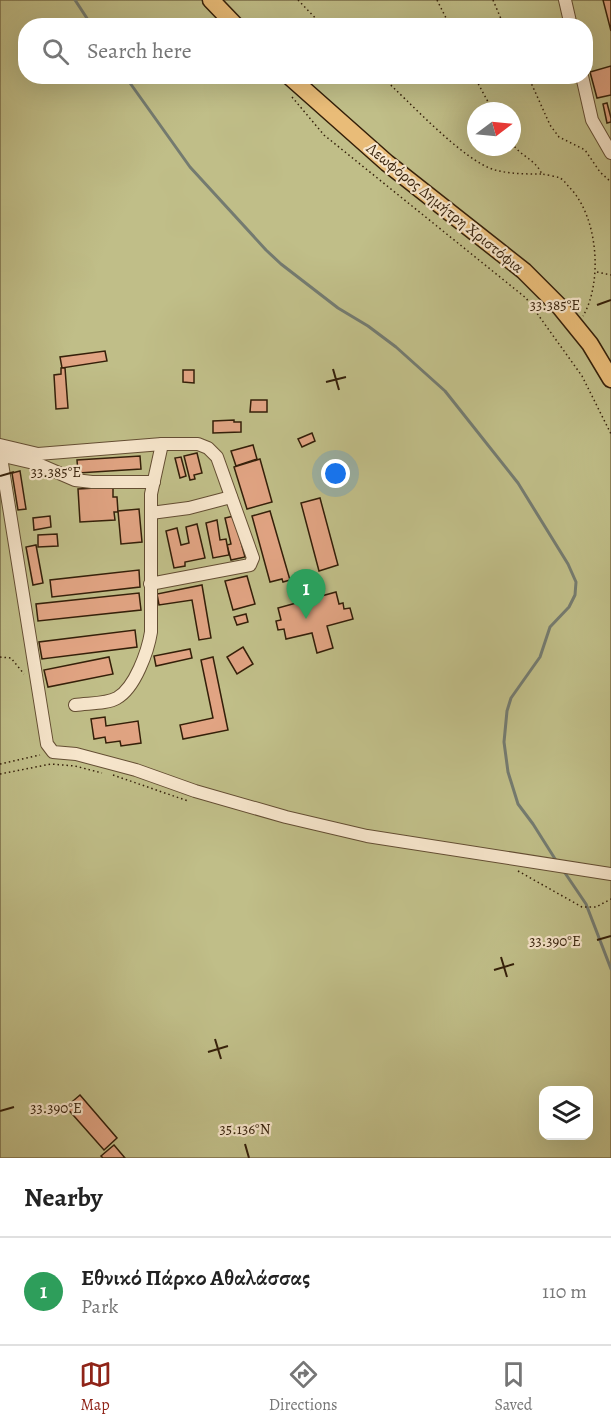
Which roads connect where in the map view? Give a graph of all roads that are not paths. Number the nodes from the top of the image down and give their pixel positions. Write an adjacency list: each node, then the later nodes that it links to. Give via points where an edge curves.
1 (211, 0): 3 (main road)
2 (565, 0): 4 (street)
3 (228, 18)
4 (569, 18)
5 (289, 84): 8 (main road, Λεωφόρος Δημήτρη Χριστόφια, via 524,271 590,344)
6 (584, 84): 7 (street, via 592,120)
7 (611, 153)
8 (611, 379)
9 (162, 444): 12 (street); 13 (street); 14 (street, via 198,444 208,448 217,457)
10 (0, 445): 12 (street)
11 (0, 457): 12 (street); 18 (street, via 47,744 54,752 76,754 286,817 367,836)
12 (38, 459): 13 (street, via 75,480)
13 (154, 482): 15 (street)
14 (231, 497): 15 (street); 16 (street, via 253,558 250,566)
15 (151, 513): 16 (street)
16 (150, 584): 17 (street, via 149,646 129,690 116,699)
17 (75, 705)
18 (611, 874)

